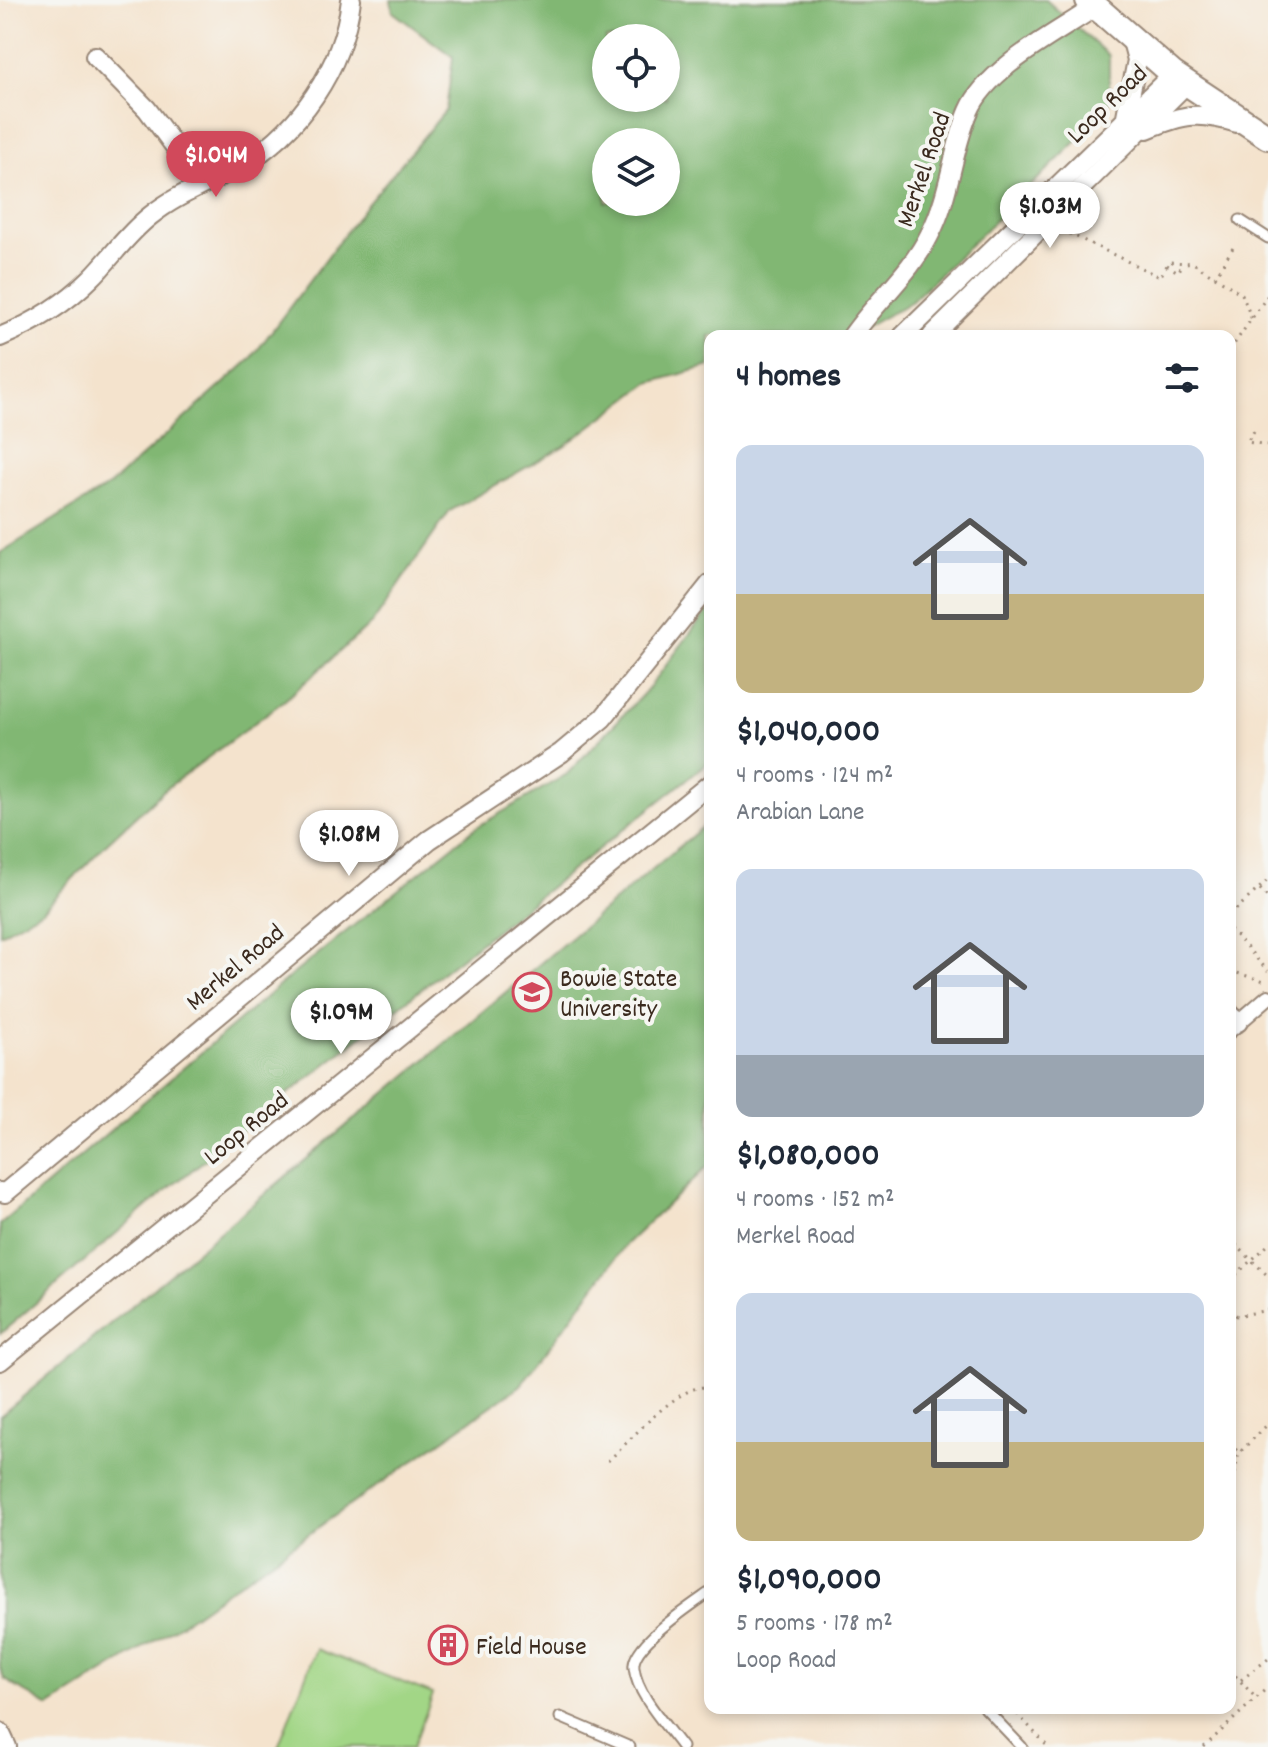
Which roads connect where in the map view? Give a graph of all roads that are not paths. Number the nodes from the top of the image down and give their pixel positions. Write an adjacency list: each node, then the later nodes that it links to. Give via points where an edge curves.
1 (351, 0): 8 (street, via 332,67 304,110 263,152)
2 (1092, 3): 3 (street); 11 (street, Merkel Road, via 981,90 969,110 932,231 914,264)
3 (1132, 41): 5 (street); 6 (street, via 1137,60)
4 (95, 56): 8 (street, via 147,109)
5 (1180, 79): 6 (street, Loop Road); 7 (street)
6 (1130, 128): 7 (street, via 1206,113); 12 (street, Loop Road); 13 (street, Loop Road)
7 (1260, 132)
8 (201, 182): 14 (street, via 150,216 64,302)
9 (1240, 220): 10 (lane)
10 (1268, 238)
11 (856, 330)
12 (910, 330)
13 (938, 330)
14 (0, 337)
15 (704, 592): 19 (street, Merkel Road, via 603,718 561,753 429,840)
16 (704, 789): 20 (street, Loop Road)
17 (1268, 997): 18 (street)
18 (1236, 1020)
19 (0, 1192)
20 (0, 1361)
21 (704, 1597): 27 (lane, via 637,1651 633,1667)
22 (991, 1714): 28 (lane)
23 (560, 1717): 26 (lane)
24 (0, 1732): 25 (street)
25 (7, 1747)
26 (630, 1747)
27 (682, 1747)
28 (1022, 1747)

